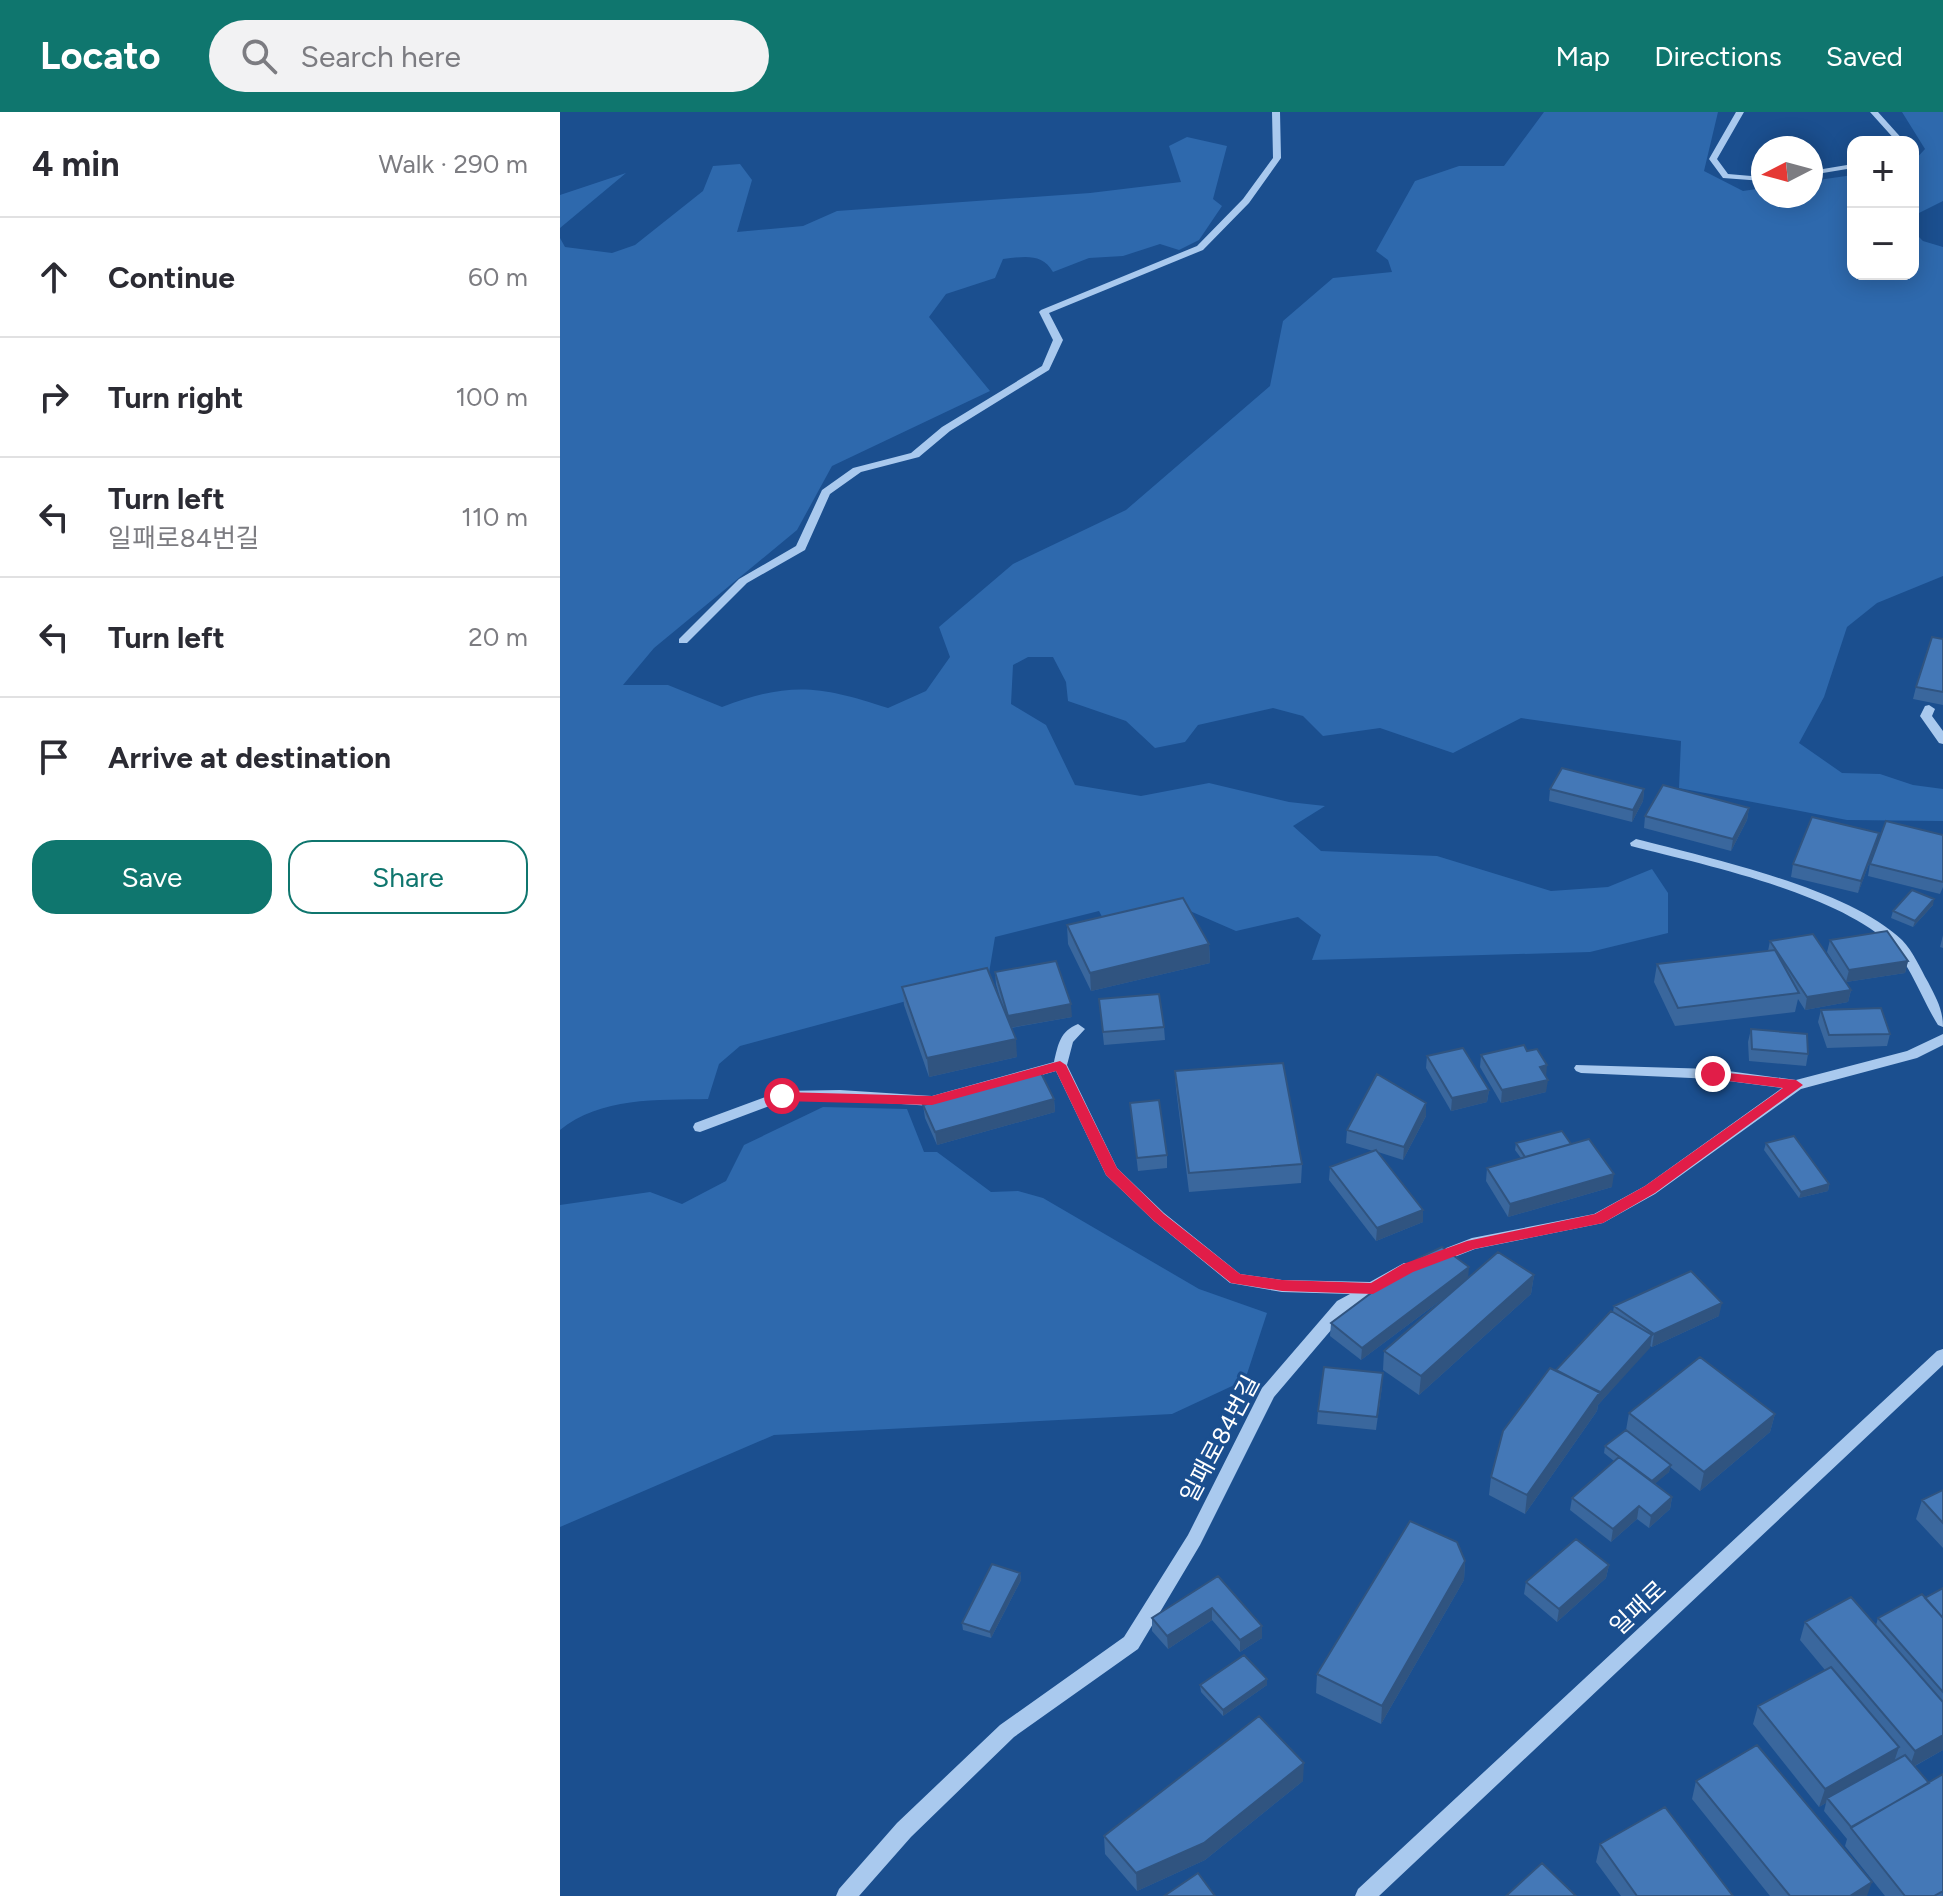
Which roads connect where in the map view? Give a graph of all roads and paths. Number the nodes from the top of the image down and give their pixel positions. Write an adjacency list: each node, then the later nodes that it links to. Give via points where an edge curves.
1 (1276, 112): 8 (street, via 1277,158 1246,201 1200,248 1044,312 1058,340 1046,368 946,429 915,455 857,470 826,492 801,548 743,581)
2 (1740, 112): 7 (street, via 1713,159 1726,176)
3 (1874, 112): 4 (street)
4 (1896, 136)
5 (1847, 167): 6 (street)
6 (1823, 171)
7 (1751, 178)
8 (683, 641)
9 (1929, 709): 10 (street, via 1926,716)
10 (1943, 740)
11 (1636, 843): 12 (street, via 1742,872 1859,915 1899,944)
12 (1943, 1022)
13 (1078, 1029): 15 (street, via 1066,1040)
14 (1943, 1039): 17 (street, 일패로84번길, via 1912,1055)
15 (1060, 1065): 18 (street, via 932,1101 782,1096); 19 (street, via 1111,1171 1236,1279)
16 (1581, 1068): 17 (street, via 1713,1074)
17 (1796, 1085): 19 (street, 일패로84번길, via 1650,1190 1598,1219 1472,1244 1408,1268)
18 (700, 1127)
19 (1373, 1288): 21 (street, 일패로84번길, via 1343,1305 1268,1393 1194,1540 1131,1643 1007,1731 904,1830)
20 (1943, 1355): 22 (street, 일패로)
21 (846, 1896)
22 (1365, 1896)

